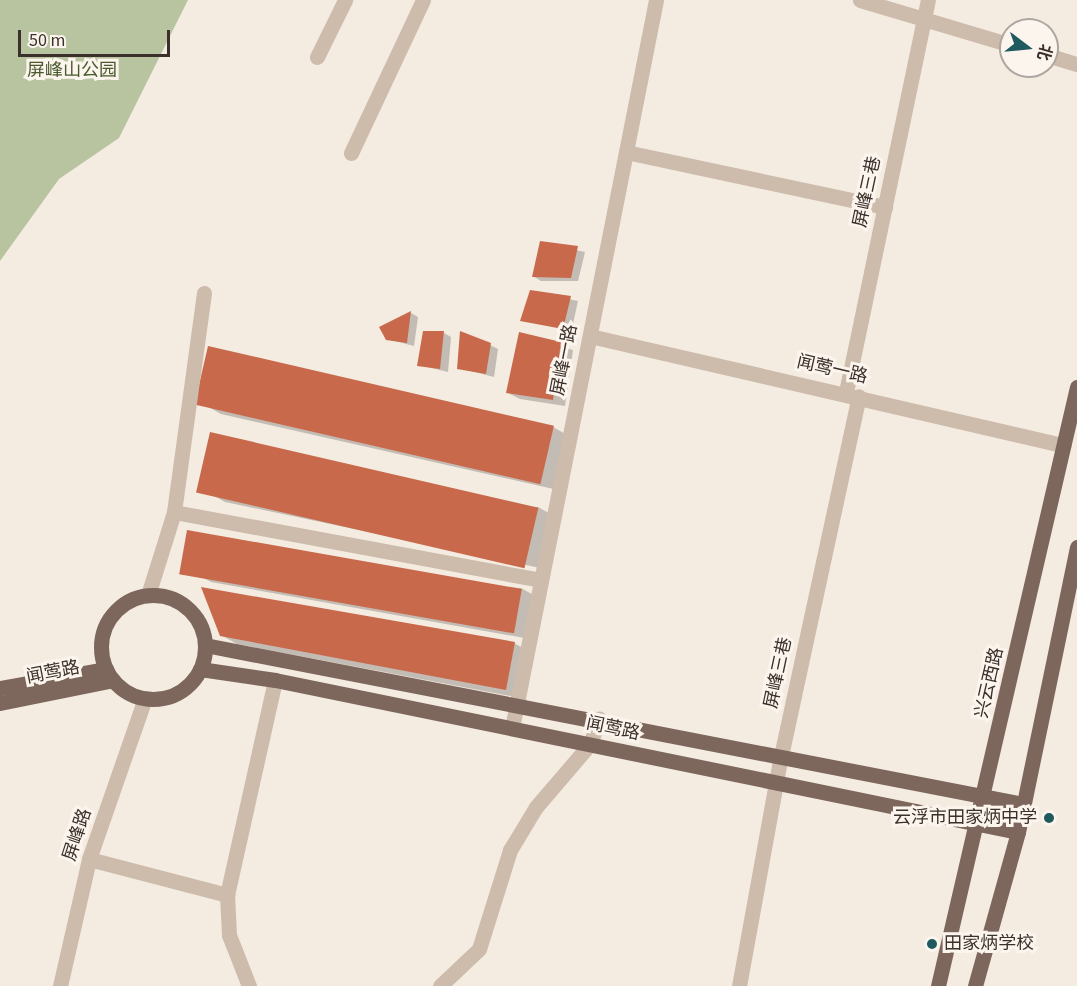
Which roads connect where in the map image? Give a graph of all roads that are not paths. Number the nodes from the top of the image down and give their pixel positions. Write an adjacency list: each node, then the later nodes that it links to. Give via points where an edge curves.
1 (345, 0): 8 (street)
2 (423, 0): 12 (street)
3 (656, 0): 11 (street, 屏峰一路)
4 (860, 0): 6 (street)
5 (928, 0): 6 (street, 屏峰三巷)
6 (924, 19): 7 (street); 13 (street, 屏峰三巷)
7 (999, 41)
8 (318, 57)
9 (1059, 59): 10 (street)
10 (1077, 64)
11 (626, 152): 13 (street); 15 (street, 屏峰一路)
12 (351, 153)
13 (885, 207): 17 (street, 屏峰三巷)
14 (204, 293): 19 (street)
15 (590, 336): 17 (street, 闻莺一路); 21 (street, 屏峰一路)
16 (1077, 387): 18 (main road, 兴云西路)
17 (853, 394): 18 (street, 闻莺一路); 34 (street, 屏峰三巷)
18 (1064, 446): 36 (main road, 兴云西路)
19 (174, 512): 21 (street); 22 (street)
20 (1077, 547): 37 (main road)
21 (541, 580): 30 (street, 屏峰一路)
22 (148, 595): 23 (main road, via 180,602 202,628); 25 (main road, 闻莺路, via 132,599 107,621 101,653)
23 (205, 645): 24 (main road); 30 (main road, 闻莺路)
24 (200, 669): 26 (main road, 闻莺路); 28 (main road, via 177,693)
25 (109, 675): 27 (main road, 闻莺路); 28 (main road); 29 (main road, 闻莺路)
26 (275, 680): 32 (main road, 闻莺路); 41 (street)
27 (0, 688)
28 (145, 698): 40 (street, 屏峰路)
29 (0, 703)
30 (517, 703): 31 (main road, 闻莺路); 32 (street, 屏峰一路)
31 (599, 719): 33 (street); 34 (main road, 闻莺路)
32 (512, 728): 33 (main road, 闻莺路)
33 (590, 744): 35 (main road, 闻莺路); 44 (street, via 536,807 510,850 479,949)
34 (781, 756): 35 (street, 屏峰三巷); 36 (main road, 闻莺路)
35 (778, 783): 38 (main road, 闻莺路); 45 (street, 屏峰三巷)
36 (984, 796): 37 (main road, 闻莺路); 38 (main road, 兴云西路)
37 (1023, 804): 39 (main road)
38 (978, 824): 39 (main road, 闻莺路); 46 (main road, 兴云西路)
39 (1018, 832): 47 (main road)
40 (89, 859): 41 (street); 42 (street, 屏峰路)
41 (226, 895): 43 (street, via 229,935)
42 (60, 986)
43 (249, 986)
44 (440, 986)
45 (739, 986)
46 (938, 986)
47 (975, 986)

